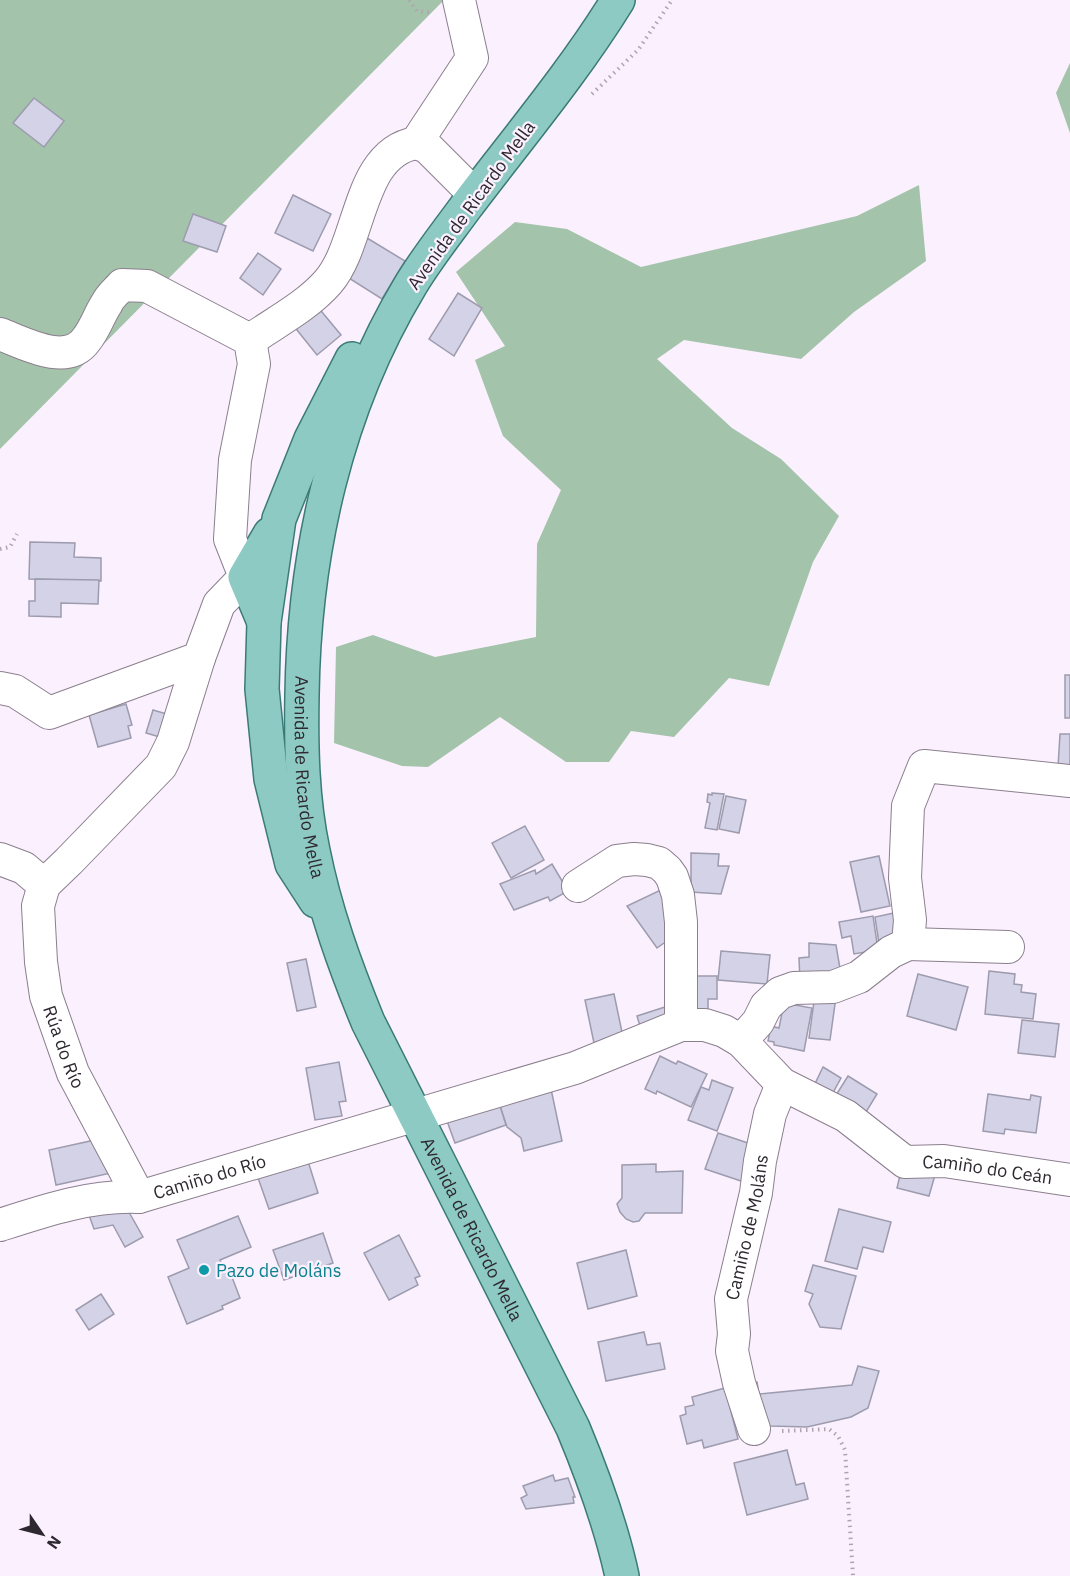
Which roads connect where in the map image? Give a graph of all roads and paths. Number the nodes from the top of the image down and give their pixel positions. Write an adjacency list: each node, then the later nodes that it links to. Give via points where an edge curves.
1 (459, 0): 5 (street, via 472,58)
2 (618, 0): 6 (main road, Avenida de Ricardo Mella, via 549,100)
3 (672, 0): 4 (path, via 638,50)
4 (591, 95)
5 (416, 143): 6 (street, via 427,147); 9 (street, via 394,150 382,163 370,182 343,256 329,280 313,297)
6 (475, 195): 7 (main road, Avenida de Ricardo Mella)
7 (393, 315): 10 (main road, Avenida de Ricardo Mella, via 356,398); 11 (main road, via 354,356 311,439)
8 (0, 334): 9 (street, via 61,353 79,348 108,300 122,285 147,286)
9 (250, 340): 14 (street, via 254,363 235,460 230,539)
10 (323, 511): 11 (main road, via 296,508); 16 (main road, Avenida de Ricardo Mella)
11 (279, 519): 14 (main road); 15 (main road)
12 (17, 534): 13 (path, via 10,547)
13 (0, 549)
14 (245, 578): 15 (main road); 17 (street, via 219,604)
15 (264, 622): 16 (main road); 23 (main road, via 261,689 271,779 292,864)
16 (305, 624): 23 (main road, Avenida de Ricardo Mella, via 303,778 312,850)
17 (199, 658): 18 (street, via 48,713 15,691); 21 (street, via 173,742 161,766)
18 (0, 688)
19 (1070, 781): 24 (street, via 924,766 908,806)
20 (0, 859): 21 (street, via 24,868)
21 (44, 885): 31 (street, Rúa do Río, via 38,906 46,996 73,1074)
22 (578, 886): 26 (street, via 617,861 634,859 659,863 672,877 681,922)
23 (330, 923): 29 (main road, Avenida de Ricardo Mella, via 369,1022)
24 (908, 944): 25 (street); 27 (street, via 891,952 860,977 833,987 794,988 780,993)
25 (1008, 947)
26 (681, 1025): 27 (street, via 705,1025); 29 (street, via 575,1068)
27 (741, 1041): 28 (street)
28 (782, 1084): 30 (street, Camiño do Ceán, via 846,1116 905,1162 944,1161); 33 (street, Camiño de Moláns, via 770,1114 731,1299 732,1351)
29 (416, 1115): 31 (street, Camiño do Río); 34 (main road, Avenida de Ricardo Mella, via 573,1428 595,1483)
30 (1070, 1180)
31 (139, 1197): 32 (street, Camiño do Río, via 112,1196 53,1207)
32 (0, 1225)
33 (754, 1429): 35 (path, via 829,1429 838,1436 845,1450)
34 (622, 1576)
35 (853, 1576)

